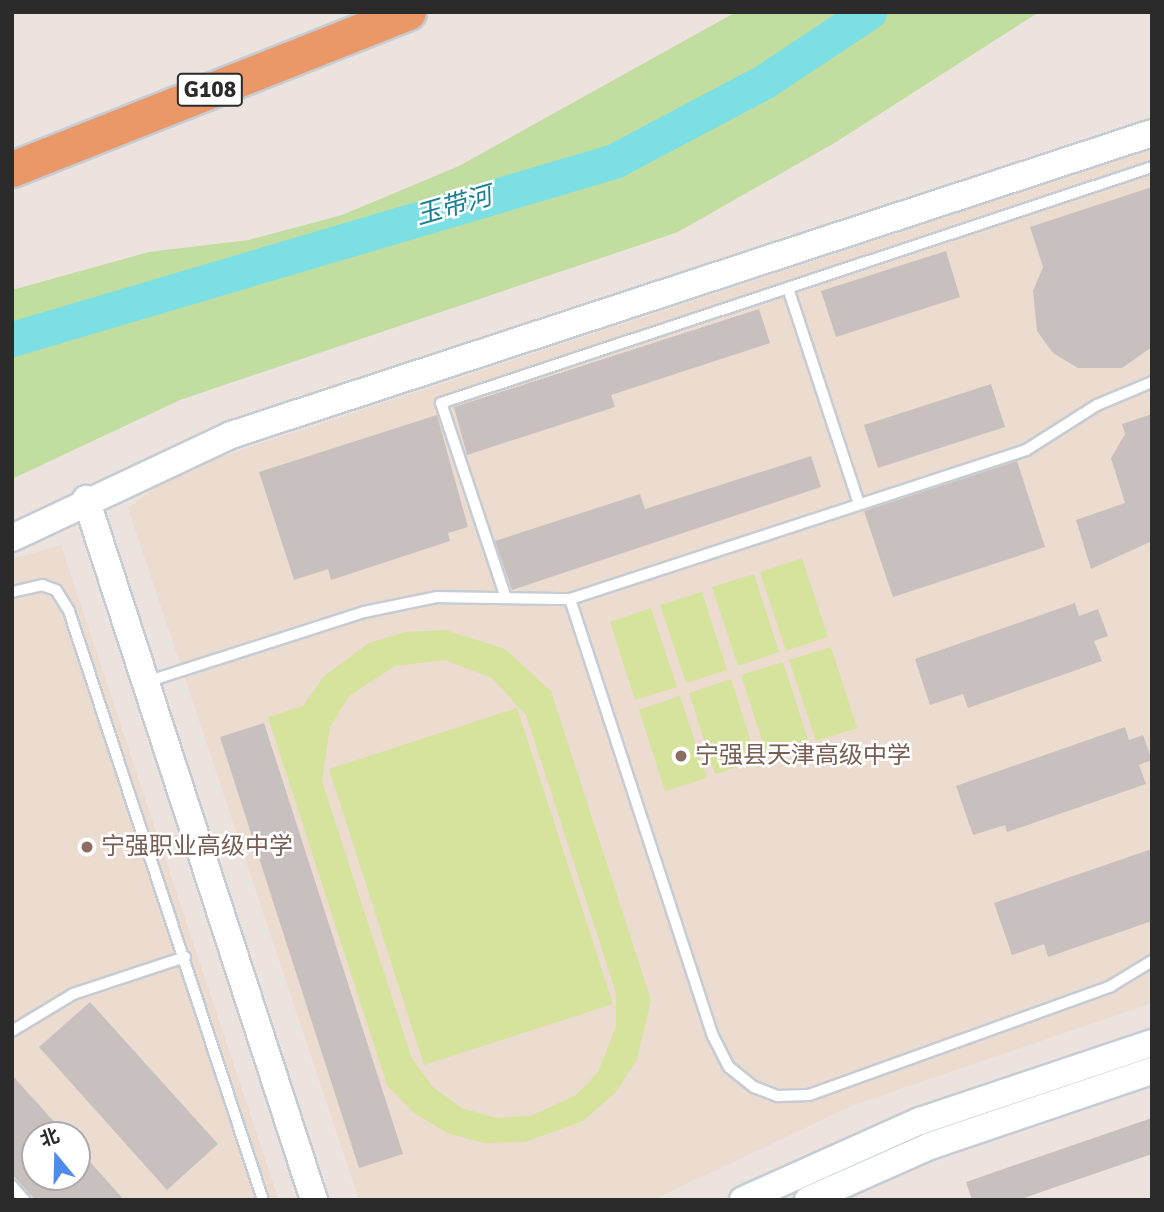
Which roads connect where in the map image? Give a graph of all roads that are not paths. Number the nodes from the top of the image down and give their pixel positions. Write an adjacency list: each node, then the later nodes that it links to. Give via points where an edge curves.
1 (408, 12): 4 (highway, G108)
2 (1152, 133): 7 (street, via 231,435)
3 (1152, 167): 5 (lane)
4 (12, 169)
5 (788, 288): 8 (lane); 11 (lane, via 441,403)
6 (1152, 382): 8 (lane, via 1097,405 1026,450)
7 (86, 499): 9 (street); 13 (street)
8 (859, 504): 12 (lane)
9 (12, 538)
10 (12, 592): 14 (lane, via 41,585 56,590 69,611)
11 (505, 595): 12 (lane); 13 (lane, via 437,597 364,612)
12 (570, 599): 15 (lane, via 713,1036 729,1066 754,1087 778,1096 809,1095 1111,986)
13 (146, 682): 22 (street)
14 (185, 957): 16 (lane, via 73,994); 21 (lane)
15 (1152, 961)
16 (12, 1031)
17 (1152, 1043): 23 (street, via 920,1121)
18 (1152, 1071): 24 (street, via 930,1146)
19 (12, 1186): 20 (lane)
20 (24, 1200)
21 (263, 1200)
22 (314, 1200)
23 (743, 1200)
24 (808, 1200)

